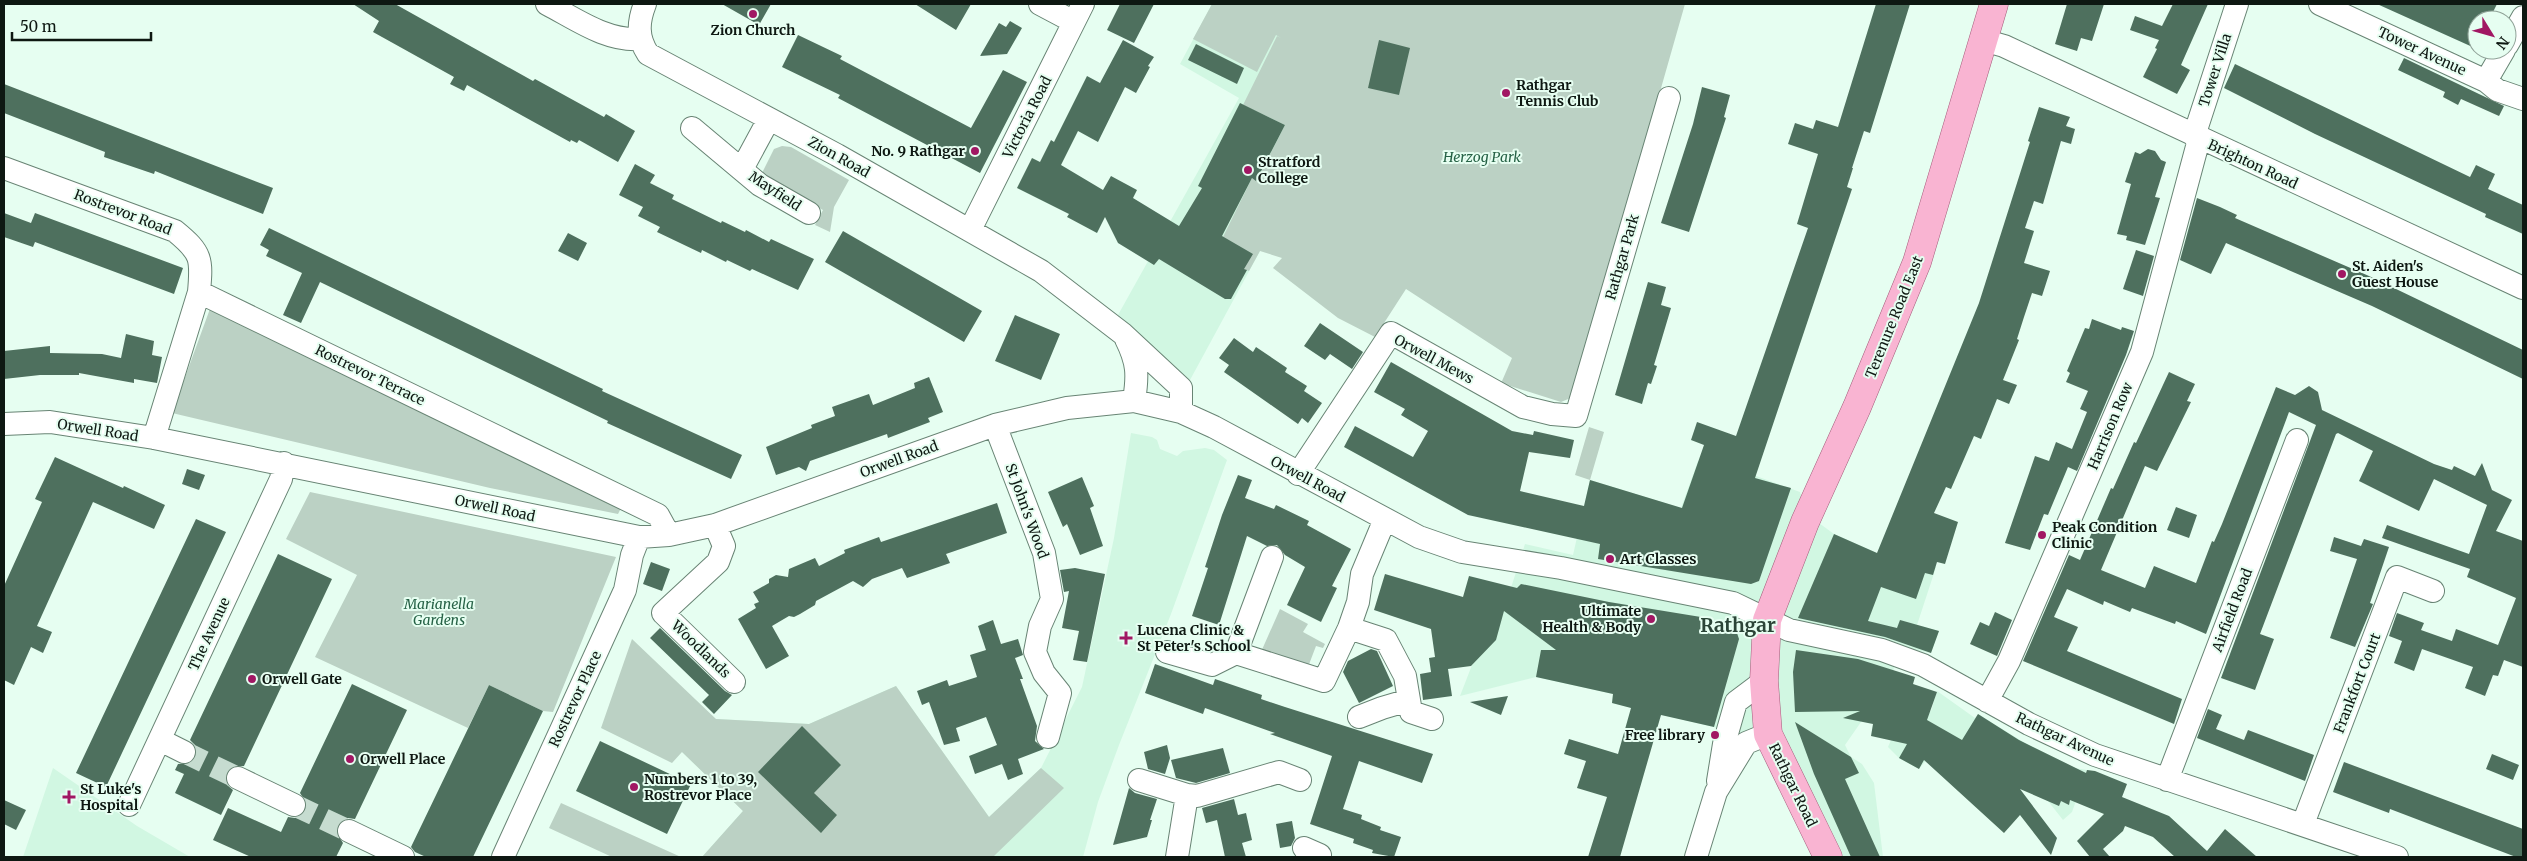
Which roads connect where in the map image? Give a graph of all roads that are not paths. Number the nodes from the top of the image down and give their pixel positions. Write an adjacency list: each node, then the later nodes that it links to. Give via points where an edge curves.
1 (547, 4): 8 (street, via 613,38)
2 (645, 4): 8 (street, via 639,21)
3 (1040, 4): 7 (street)
4 (1994, 4): 9 (main road, Terenure Road East)
5 (2237, 4): 16 (street, Tower Villa)
6 (2320, 4): 11 (street, Tower Avenue)
7 (1079, 13): 20 (street, Victoria Road)
8 (641, 39): 14 (street, Zion Road, via 648,54 665,65)
9 (1983, 40): 16 (street, Brighton Road, via 2004,46); 39 (main road, Terenure Road East, via 1917,262 1805,522)
10 (2498, 60): 11 (street)
11 (2486, 82): 13 (street, Tower Avenue, via 2497,90)
12 (1669, 98): 26 (street, Rathgar Park)
13 (2523, 99)
14 (769, 119): 18 (street, Mayfield); 20 (street, Zion Road)
15 (692, 128): 18 (street, Mayfield)
16 (2197, 138): 21 (street, Brighton Road); 46 (street, Harrison Row, via 2142,352 2009,660)
17 (4, 168): 22 (street, Rostrevor Road, via 175,231 192,245 201,264)
18 (742, 170): 19 (street, Mayfield, via 760,185)
19 (809, 213)
20 (970, 230): 23 (street, Zion Road, via 1041,271)
21 (2523, 288)
22 (200, 292): 29 (street); 35 (street, Rostrevor Terrace, via 658,515)
23 (1123, 334): 24 (street, Zion Road, via 1136,360); 25 (street, Zion Road, via 1181,388)
24 (1134, 401): 25 (street, Orwell Road); 27 (street, Orwell Road, via 1067,408)
25 (1181, 412): 32 (street, Orwell Road)
26 (1576, 416): 32 (street, Orwell Mews, via 1523,407 1391,333)
27 (995, 425): 34 (street, Orwell Road); 50 (street, St John's Wood, via 1044,553 1052,599 1040,626 1035,652 1044,673 1060,693)
28 (5, 429): 29 (street, Orwell Road, via 50,422)
29 (154, 438): 31 (street, Orwell Road)
30 (2296, 440): 56 (street, Airfield Road)
31 (284, 463): 36 (street, Orwell Road); 51 (street, The Avenue, via 281,479)
32 (1298, 474): 33 (street, Orwell Road)
33 (1385, 519): 39 (street, Orwell Road, via 1462,552 1561,568 1733,603); 40 (street, via 1362,574 1358,602)
34 (715, 525): 35 (street, Orwell Road); 44 (street, Woodlands, via 724,546 718,562 663,613)
35 (669, 534): 36 (street, Orwell Road)
36 (639, 537): 64 (street, Rostrevor Place, via 625,590)
37 (1272, 557): 42 (street)
38 (2434, 591): 61 (street, Frankfort Court, via 2397,577)
39 (1768, 620): 43 (main road, Rathgar Road); 46 (street, Rathgar Avenue, via 1789,630 1909,659)
40 (1349, 628): 42 (street, via 1324,681); 45 (street, via 1386,640 1405,676)
41 (1167, 652): 42 (street, via 1212,665)
42 (1236, 653)
43 (1764, 681): 49 (main road, Rathgar Road); 57 (street, via 1736,702 1724,744)
44 (734, 682)
45 (1409, 700): 47 (street); 48 (street, via 1411,712)
46 (1988, 701): 56 (street, Rathgar Avenue, via 2095,755)
47 (1359, 717)
48 (1432, 719)
49 (1768, 734): 57 (street, via 1746,743); 67 (main road, Rathgar Road)
50 (1048, 737)
51 (160, 740): 52 (street); 59 (street, The Avenue)
52 (184, 752)
53 (238, 778): 60 (street)
54 (1139, 780): 58 (street)
55 (1300, 780): 58 (street, via 1279,772 1197,796)
56 (2167, 780): 61 (street, Rathgar Avenue)
57 (1716, 792): 66 (street)
58 (1187, 795): 65 (street)
59 (129, 804)
60 (294, 805)
61 (2303, 824): 68 (street, Rathgar Avenue)
62 (349, 831): 63 (street)
63 (403, 857)
64 (503, 857)
65 (1178, 857)
66 (1696, 857)
67 (1828, 857)
68 (2397, 857)

